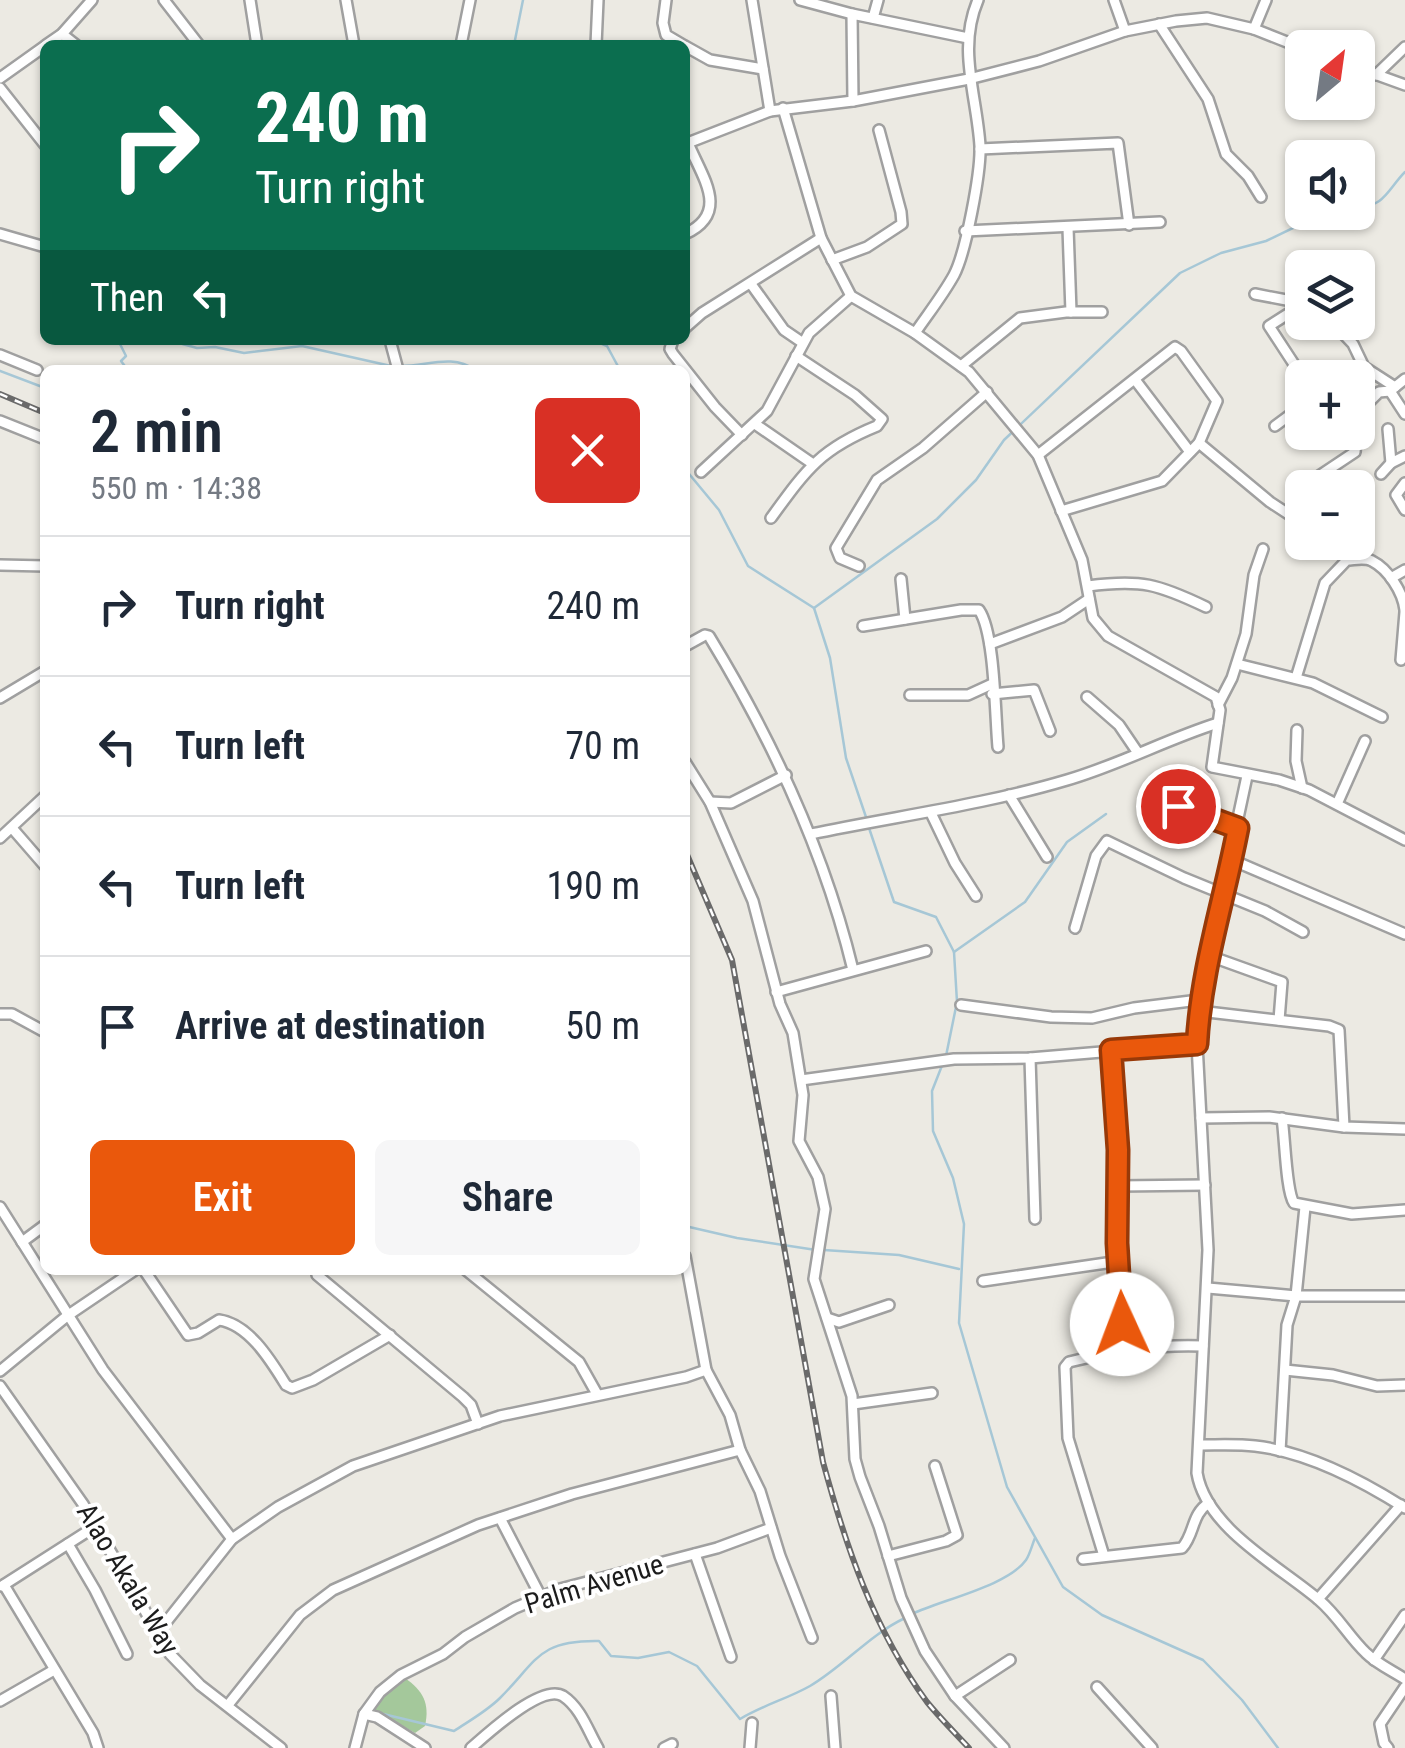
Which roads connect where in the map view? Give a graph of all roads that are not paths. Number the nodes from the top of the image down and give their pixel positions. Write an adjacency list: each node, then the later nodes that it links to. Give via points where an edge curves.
1 (92, 0): 19 (street)
2 (164, 0): 23 (street)
3 (250, 0): 24 (street)
4 (346, 0): 25 (street)
5 (470, 0): 26 (street)
6 (598, 0): 27 (street)
7 (666, 0): 28 (street, via 664,28)
8 (752, 0): 33 (street)
9 (800, 0): 14 (street)
10 (878, 0): 15 (street)
11 (978, 0): 20 (street)
12 (1114, 0): 18 (street)
13 (1266, 0): 17 (street)
14 (852, 14): 15 (street); 39 (street)
15 (874, 18): 20 (street)
16 (1159, 24): 17 (street, via 1207,18); 18 (street); 47 (street, via 1208,99 1226,154)
17 (1254, 29): 29 (street)
18 (1125, 31): 36 (street)
19 (62, 34): 21 (street); 22 (street)
20 (968, 38): 36 (street)
21 (54, 40)
22 (70, 40)
23 (195, 40)
24 (256, 40)
25 (353, 40)
26 (462, 40)
27 (596, 40)
28 (672, 40)
29 (1285, 41)
30 (1405, 47): 34 (street)
31 (40, 50): 35 (street)
32 (690, 50): 33 (street)
33 (763, 69): 41 (street)
34 (1376, 75): 37 (street)
35 (0, 78)
36 (969, 80): 39 (street); 45 (street)
37 (1405, 85)
38 (0, 88): 43 (street)
39 (853, 101): 40 (street)
40 (783, 108): 41 (street); 54 (street)
41 (770, 111): 44 (street)
42 (879, 130): 56 (street, via 902,224)
43 (40, 139)
44 (690, 141)
45 (980, 149): 49 (street, via 1118,143); 51 (street)
46 (690, 152): 52 (street, via 711,200 711,210)
47 (1261, 197)
48 (1160, 222): 49 (street)
49 (1128, 225): 50 (street)
50 (1068, 228): 51 (street); 61 (street)
51 (966, 231): 65 (street, via 953,276)
52 (690, 232)
53 (0, 234): 55 (street)
54 (821, 238): 56 (street); 57 (street)
55 (40, 246)
56 (832, 260): 59 (street)
57 (751, 284): 64 (street); 67 (street, via 784,330)
58 (1255, 294): 60 (street)
59 (852, 296): 65 (street); 67 (street)
60 (1285, 300)
61 (1071, 312): 62 (street); 71 (street, via 1020,318)
62 (1102, 312)
63 (1285, 316): 70 (street, via 1270,326)
64 (690, 324)
65 (916, 333): 71 (street)
66 (1349, 340): 76 (street, via 1364,368)
67 (803, 343): 69 (street)
68 (0, 354): 72 (street)
69 (796, 356): 82 (street); 93 (street, via 882,420)
70 (1292, 360)
71 (961, 366): 77 (street)
72 (37, 370)
73 (690, 375): 85 (street)
74 (1405, 379): 76 (street)
75 (1136, 380): 87 (street, via 1178,348 1217,401); 89 (street); 90 (street)
76 (1392, 389): 78 (street); 79 (street)
77 (987, 392): 90 (street); 107 (street, via 873,485 836,548 840,558)
78 (1375, 396)
79 (1405, 414)
80 (1285, 419): 83 (street)
81 (0, 421): 86 (street)
82 (754, 424): 85 (street); 93 (street)
83 (1276, 426)
84 (1388, 429): 92 (street)
85 (742, 435): 95 (street)
86 (40, 437)
87 (1198, 443): 89 (street); 100 (street)
88 (1355, 450): 94 (street)
89 (1190, 452): 99 (street, via 1148,488)
90 (1038, 455): 99 (street)
91 (1405, 456): 92 (street)
92 (1391, 463): 96 (street)
93 (813, 464): 101 (street)
94 (1328, 470)
95 (702, 472)
96 (1380, 474)
97 (1405, 483): 98 (street, via 1396,495)
98 (1405, 510)
99 (1061, 511): 111 (street)
100 (1285, 512)
101 (771, 518)
102 (1263, 549): 120 (street)
103 (1347, 560): 122 (street, via 1325,583)
104 (1370, 560): 110 (street)
105 (0, 565): 106 (street)
106 (40, 566)
107 (860, 566)
108 (1405, 570): 110 (street)
109 (901, 578): 115 (street)
110 (1391, 578): 114 (street)
111 (1088, 586): 112 (street); 113 (street, via 1156,584)
112 (1089, 599): 118 (street, via 1062,617); 127 (street, via 1102,630 1204,688)
113 (1206, 607)
114 (1405, 611): 119 (street)
115 (906, 619): 116 (street); 118 (street, via 979,610)
116 (863, 626)
117 (690, 643): 137 (street, via 709,636)
118 (990, 644): 123 (street)
119 (1400, 660)
120 (1237, 664): 122 (street); 127 (street)
121 (40, 675): 126 (street)
122 (1296, 678): 128 (street)
123 (992, 689): 124 (street); 131 (street, via 1034,690); 133 (street)
124 (910, 695)
125 (1086, 697): 134 (street, via 1119,725)
126 (0, 698)
127 (1218, 704): 129 (street)
128 (1382, 717)
129 (1218, 724): 134 (street); 138 (street, via 1212,767)
130 (1297, 730): 135 (street)
131 (1050, 731)
132 (1365, 741): 144 (street)
133 (998, 748)
134 (1138, 753): 141 (street)
135 (1296, 761): 139 (street); 140 (street)
136 (690, 770): 143 (street)
137 (786, 775): 143 (street, via 730,803); 149 (street)
138 (1248, 776): 139 (street); 148 (street)
139 (1283, 782): 140 (street)
140 (1302, 788): 144 (street)
141 (1008, 795): 146 (street); 152 (street)
142 (40, 801): 147 (street)
143 (710, 802): 163 (street, via 752,901)
144 (1338, 804): 151 (street)
145 (1178, 806): 148 (street)
146 (931, 813): 149 (street); 155 (street)
147 (12, 828): 150 (street); 153 (street)
148 (1238, 828): 154 (street)
149 (812, 834): 162 (street)
150 (0, 838)
151 (1405, 838)
152 (1047, 857)
153 (40, 860)
154 (1232, 860): 156 (street); 159 (street)
155 (976, 896)
156 (1224, 896): 157 (street, via 1107,841 1096,856); 158 (street); 161 (street)
157 (1075, 928)
158 (1303, 932)
159 (1405, 934)
160 (926, 952): 162 (street)
161 (1207, 955): 165 (street); 167 (street, via 1280,980)
162 (852, 970): 163 (street)
163 (776, 992): 172 (street, via 793,1032)
164 (960, 1005): 165 (street, via 1092,1018)
165 (1199, 1005): 167 (street); 169 (street)
166 (0, 1014): 168 (street)
167 (1280, 1020): 175 (street, via 1340,1032)
168 (40, 1029)
169 (1197, 1044): 170 (street); 173 (street)
170 (1111, 1050): 171 (street); 178 (street)
171 (1030, 1058): 172 (street, via 954,1059); 182 (street)
172 (801, 1080): 199 (street, via 799,1141 825,1209 814,1278)
173 (1201, 1118): 174 (street); 177 (street)
174 (1282, 1118): 175 (street); 180 (street, via 1288,1194)
175 (1344, 1128): 176 (street)
176 (1405, 1129)
177 (1205, 1185): 178 (street); 194 (street)
178 (1118, 1186): 185 (street)
179 (0, 1207): 184 (street)
180 (1306, 1207): 181 (street, via 1352,1214); 195 (street)
181 (1405, 1210)
182 (1035, 1219)
183 (40, 1229): 184 (street)
184 (22, 1242): 186 (street)
185 (1120, 1261): 193 (street); 202 (street)
186 (40, 1272)
187 (42, 1275): 198 (street)
188 (127, 1275): 198 (street)
189 (147, 1275): 200 (street, via 187,1334 219,1320 233,1324 292,1388)
190 (317, 1275): 200 (street)
191 (472, 1275): 209 (street, via 578,1362)
192 (688, 1275): 203 (street)
193 (983, 1280)
194 (1208, 1288): 195 (street); 201 (street)
195 (1296, 1296): 196 (street); 204 (street)
196 (1405, 1296)
197 (889, 1305): 199 (street, via 839,1322)
198 (67, 1316): 205 (street); 221 (street)
199 (827, 1318): 210 (street)
200 (390, 1335): 211 (street, via 464,1397)
201 (1203, 1346): 202 (street); 212 (street)
202 (1122, 1350): 225 (street, via 1068,1362 1064,1373 1068,1438)
203 (706, 1370): 209 (street); 213 (street)
204 (1285, 1370): 206 (street, via 1378,1386); 214 (street)
205 (0, 1371)
206 (1405, 1384)
207 (0, 1386): 219 (street, Alao Akala Way)
208 (932, 1393): 210 (street)
209 (598, 1394): 211 (street)
210 (853, 1404): 224 (street, via 855,1458)
211 (478, 1424): 221 (street, via 353,1466)
212 (1201, 1445): 214 (street); 216 (street, via 1197,1472)
213 (740, 1450): 218 (street); 220 (street)
214 (1280, 1451): 217 (street, via 1363,1482)
215 (936, 1466): 224 (street, via 958,1535)
216 (1209, 1503): 225 (street, via 1182,1548); 229 (street, via 1251,1548)
217 (1403, 1506): 229 (street)
218 (500, 1518): 228 (street); 243 (street, via 332,1590 312,1604)
219 (96, 1526): 222 (street); 231 (street, Alao Akala Way)
220 (770, 1528): 223 (street, Palm Avenue); 232 (street)
221 (232, 1539): 231 (street)
222 (68, 1544): 227 (street); 233 (street)
223 (695, 1554): 228 (street, Palm Avenue); 234 (street)
224 (888, 1556): 241 (street, via 925,1651)
225 (1104, 1556): 226 (street)
226 (1082, 1559)
227 (2, 1586): 237 (street)
228 (541, 1597): 244 (street, Palm Avenue, via 401,1676)
229 (1318, 1600): 236 (street)
230 (1405, 1616): 236 (street)
231 (159, 1631): 243 (street, Alao Akala Way, via 170,1654)
232 (812, 1638)
233 (127, 1654)
234 (731, 1656)
235 (1010, 1660): 241 (street)
236 (1374, 1660): 238 (street)
237 (54, 1670): 242 (street); 246 (street)
238 (1405, 1683): 256 (street, via 1380,1724)
239 (1097, 1687): 255 (street)
240 (830, 1696): 253 (street)
241 (954, 1696): 254 (street)
242 (0, 1702)
243 (228, 1705): 247 (street, Alao Akala Way)
244 (364, 1714): 248 (street, Palm Avenue); 249 (street)
245 (752, 1723): 252 (street)
246 (98, 1748)
247 (280, 1748)
248 (355, 1748)
249 (425, 1748)
250 (471, 1748): 251 (street, via 554,1693 584,1720)
251 (598, 1748)
252 (750, 1748)
253 (835, 1748)
254 (1004, 1748)
255 (1152, 1748)
256 (1388, 1748)

